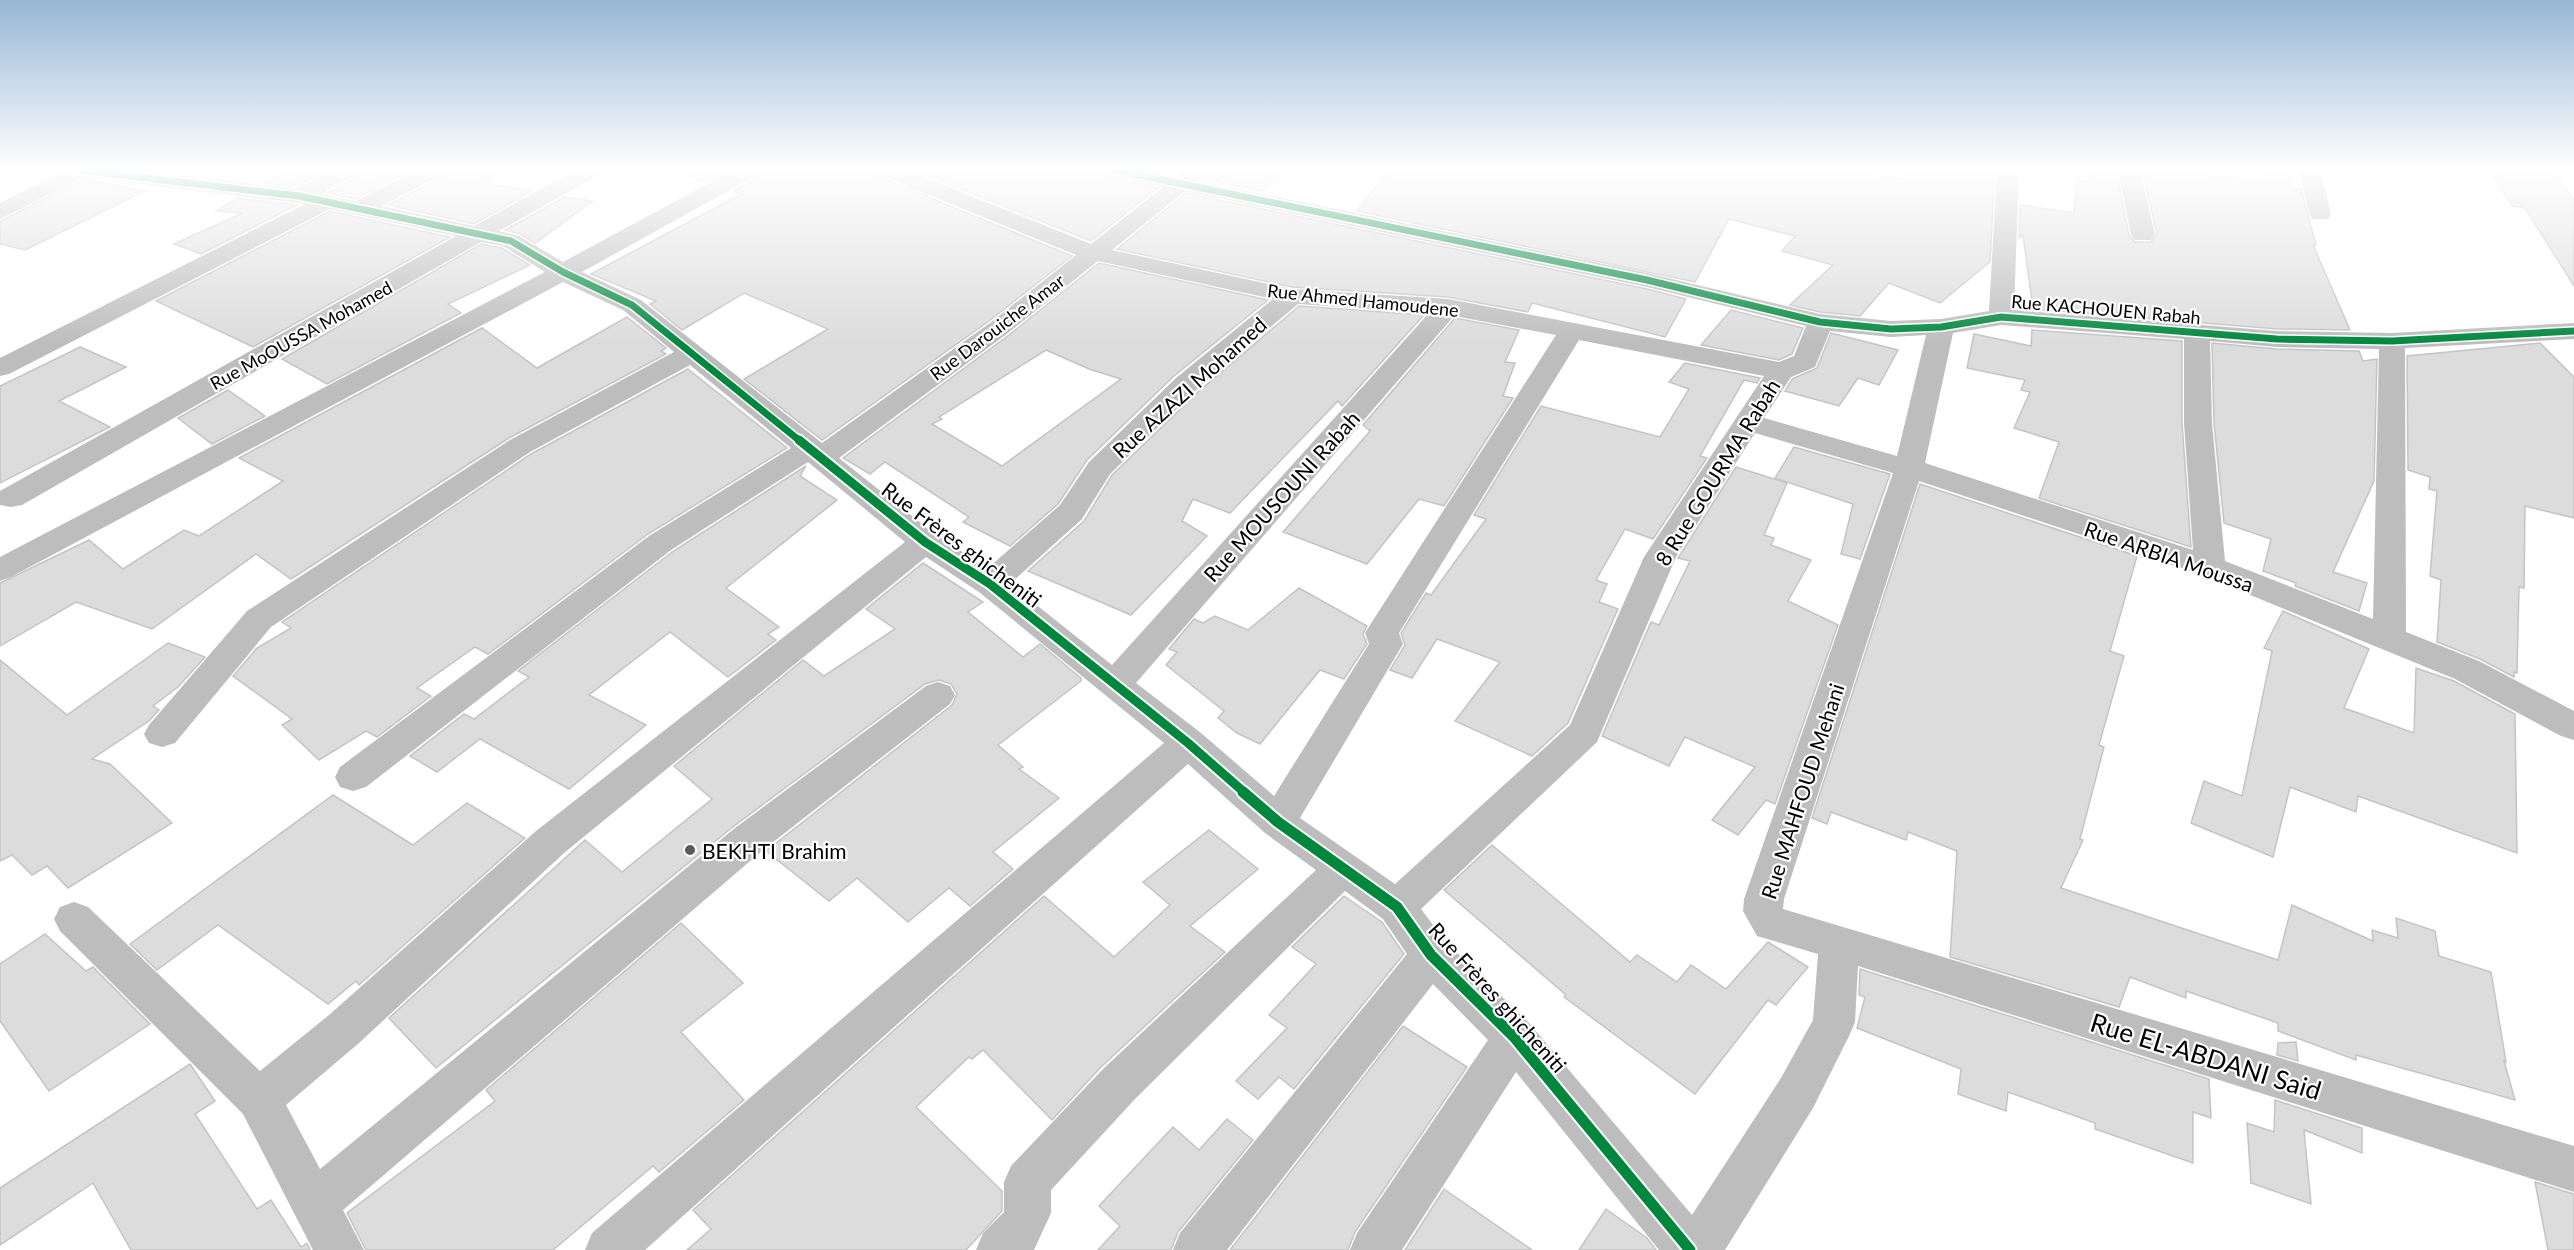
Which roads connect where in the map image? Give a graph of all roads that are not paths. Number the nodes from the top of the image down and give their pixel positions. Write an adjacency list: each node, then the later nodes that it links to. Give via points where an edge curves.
1 (259, 228): 24 (street)
2 (454, 228): 10 (street, Rue Frères ghicheniti)
3 (491, 228): 10 (street, Rue MoOUSSA Mohamed)
4 (643, 228): 13 (street)
5 (1032, 228): 12 (street, Rue Ahmed Hamoudene)
6 (1124, 228): 12 (street, Rue Darouiche Amar)
7 (1418, 228): 17 (street, Rue KACHOUEN Rabah)
8 (2005, 228): 16 (street)
9 (2142, 228): 11 (street)
10 (481, 234): 13 (street, Rue Frères ghicheniti, via 511,241); 29 (street, Rue MoOUSSA Mohamed)
11 (2143, 235)
12 (1093, 253): 14 (street, Rue Ahmed Hamoudene); 27 (street, Rue Darouiche Amar, via 999,328)
13 (563, 272): 23 (street, Rue Frères ghicheniti, via 632,305); 32 (street)
14 (1292, 296): 15 (street, Rue Ahmed Hamoudene); 33 (street, Rue AZAZI Mohamed, via 1186,384 1099,468 1071,512)
15 (1448, 307): 19 (street, Rue Ahmed Hamoudene); 35 (street, Rue MOUSOUNI Rabah)
16 (2001, 317): 18 (street, Rue KACHOUEN Rabah); 21 (street, Rue KACHOUEN Rabah)
17 (1820, 322): 18 (street, Rue KACHOUEN Rabah, via 1891,329); 25 (street, 8 Rue GOURMA Rabah, via 1806,361)
18 (1941, 327): 28 (street, Rue MAHFOUD Mehani)
19 (1571, 332): 25 (street, Rue Ahmed Hamoudene); 41 (street, via 1382,633 1386,644)
20 (2574, 332): 22 (street, Rue KACHOUEN Rabah)
21 (2197, 334): 22 (street, Rue KACHOUEN Rabah); 31 (street, via 2198,423)
22 (2392, 340): 34 (street)
23 (692, 353): 27 (street, Rue Frères ghicheniti); 38 (street, via 520,446 259,620)
24 (0, 368)
25 (1781, 371): 26 (street, 8 Rue GOURMA Rabah)
26 (1749, 423): 28 (street, Rue ARBIA Moussa); 43 (street, 8 Rue GOURMA Rabah, via 1660,557 1584,733)
27 (817, 453): 30 (street, Rue Frères ghicheniti); 40 (street, Rue Darouiche Amar, via 660,543)
28 (1909, 468): 31 (street, Rue ARBIA Moussa); 45 (street, Rue MAHFOUD Mehani, via 1764,899 1763,911 1771,924)
29 (11, 498)
30 (925, 542): 33 (street, Rue Frères ghicheniti); 48 (street, via 550,842 344,1029)
31 (2210, 567): 34 (street, Rue ARBIA Moussa)
32 (0, 570)
33 (990, 584): 35 (street, Rue Frères ghicheniti)
34 (2390, 640): 37 (street, Rue ARBIA Moussa, via 2467,670)
35 (1114, 685): 39 (street, Rue Frères ghicheniti)
36 (938, 695): 50 (street, via 749,839)
37 (2574, 727)
38 (162, 734)
39 (1188, 742): 41 (street, Rue Frères ghicheniti); 52 (street)
40 (353, 777)
41 (1278, 822): 42 (street, Rue Frères ghicheniti)
42 (1344, 868): 43 (street, Rue Frères ghicheniti); 53 (street, via 1119,1084 1027,1182 1030,1205 1019,1234)
43 (1397, 907): 46 (street, Rue Frères ghicheniti)
44 (74, 920): 48 (street)
45 (1839, 943): 49 (street, Rue EL-ABDANI Said); 57 (street, via 1834,1022 1797,1093)
46 (1431, 955): 47 (street, Rue Frères ghicheniti); 54 (street)
47 (1514, 1037): 55 (street); 56 (street, Rue Frères ghicheniti)
48 (259, 1099): 50 (street)
49 (2574, 1169)
50 (313, 1205): 51 (street)
51 (339, 1250)
52 (609, 1250)
53 (1000, 1250)
54 (1197, 1250)
55 (1374, 1250)
56 (1690, 1250)
57 (1697, 1250)

